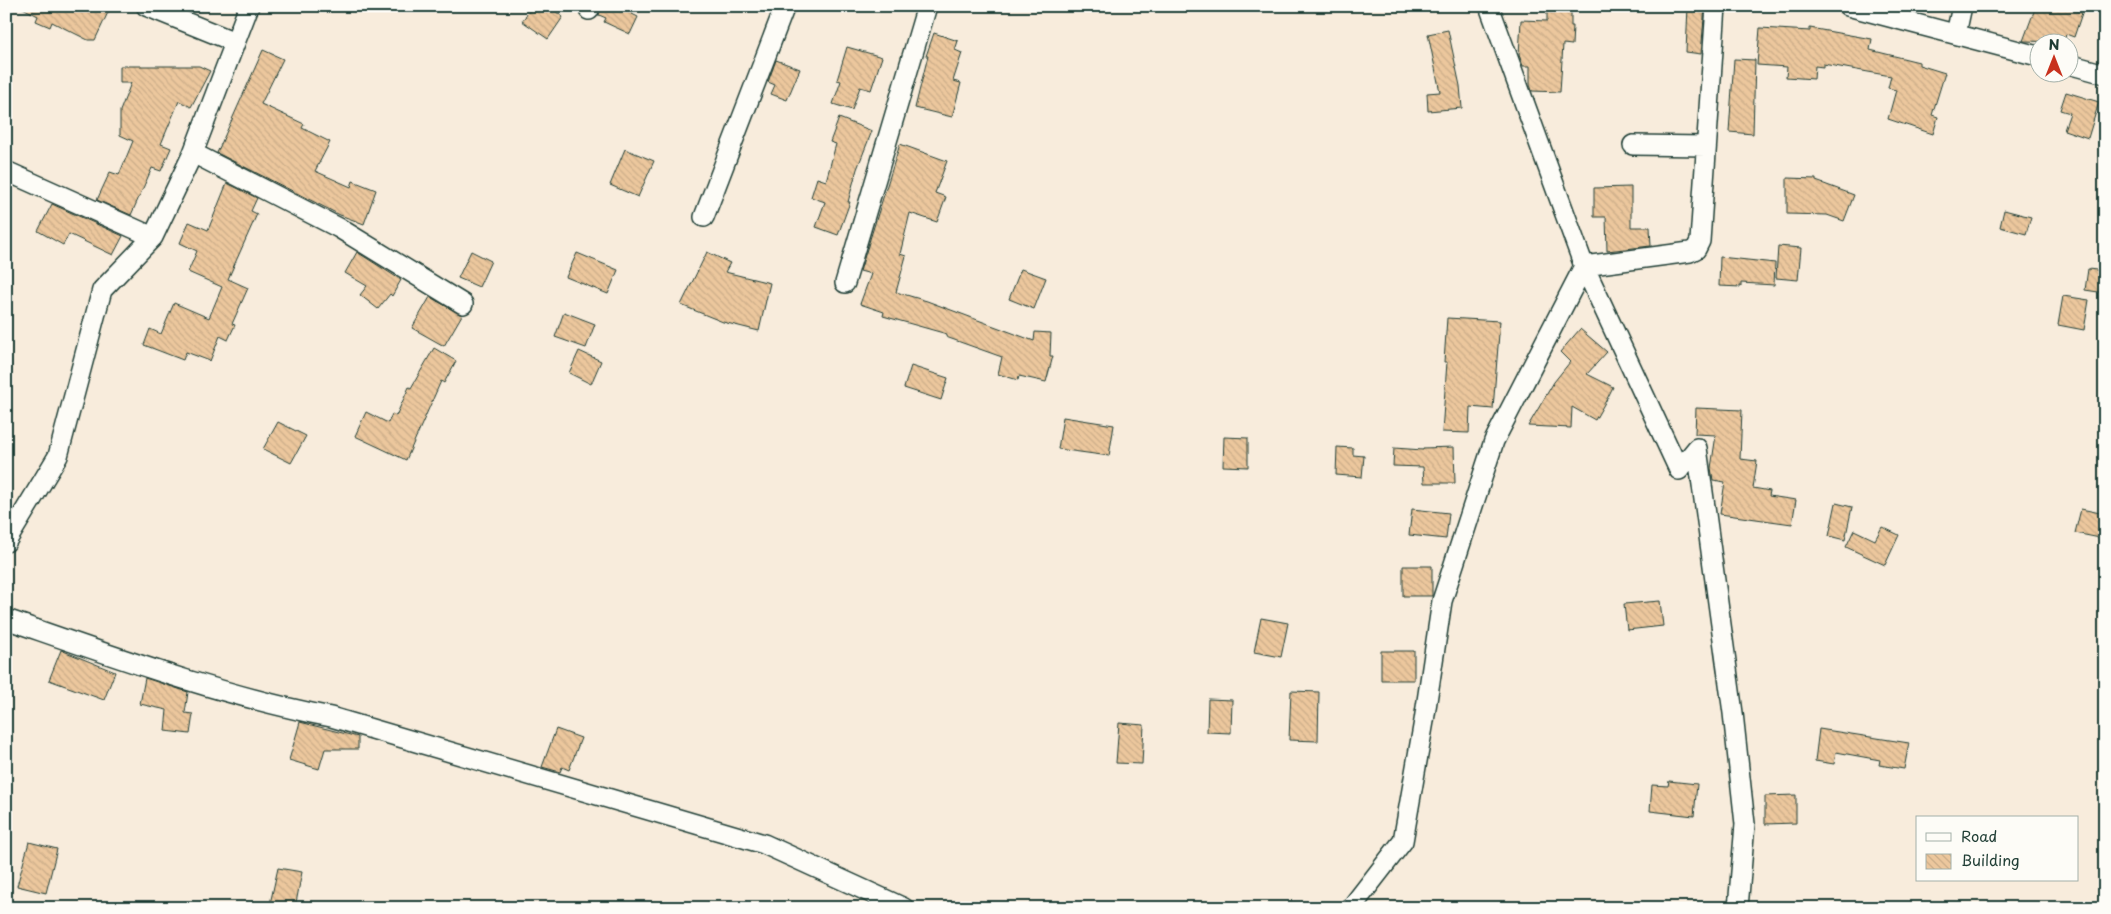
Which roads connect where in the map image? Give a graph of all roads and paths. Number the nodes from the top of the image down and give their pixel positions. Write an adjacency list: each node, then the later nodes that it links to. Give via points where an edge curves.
1 (146, 6): 10 (street)
2 (249, 6): 10 (street)
3 (785, 6): 18 (street)
4 (927, 6): 21 (street)
5 (1488, 6): 20 (street)
6 (1716, 6): 15 (street)
7 (1848, 6): 9 (street)
8 (1962, 6): 9 (street)
9 (1956, 34): 11 (street)
10 (236, 42): 16 (street)
11 (2028, 53)
12 (2078, 67): 13 (street)
13 (2105, 74)
14 (1633, 145): 15 (street)
15 (1706, 146): 20 (street, via 1700,241 1696,249)
16 (193, 153): 19 (street); 22 (street, via 339,228)
17 (6, 171): 19 (street)
18 (704, 216)
19 (152, 237): 23 (street, via 102,290 58,456)
20 (1584, 266): 26 (street, via 1494,441 1442,601 1403,841); 27 (street, via 1679,470 1697,448 1745,824)
21 (844, 283)
22 (463, 304)
23 (6, 542)
24 (6, 618): 25 (street, via 168,676 331,717 764,844)
25 (904, 908)
26 (1351, 908)
27 (1738, 908)

